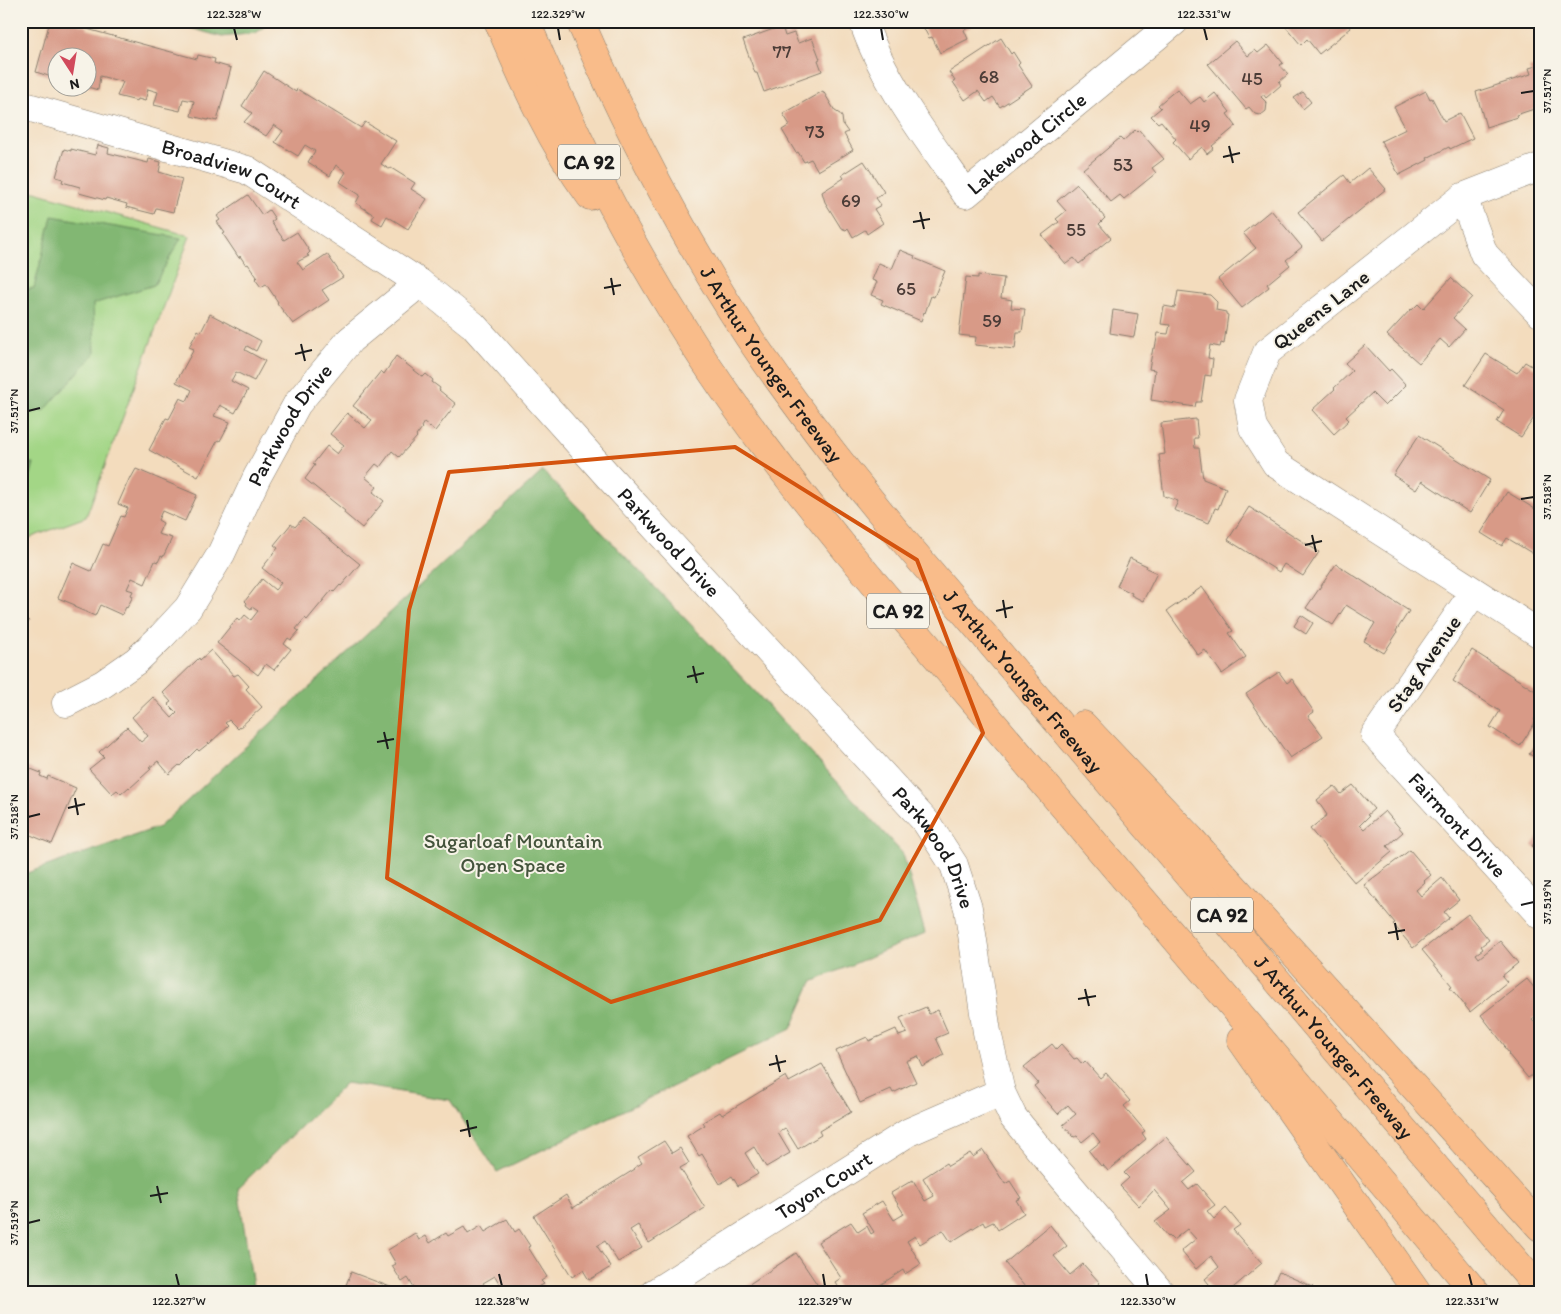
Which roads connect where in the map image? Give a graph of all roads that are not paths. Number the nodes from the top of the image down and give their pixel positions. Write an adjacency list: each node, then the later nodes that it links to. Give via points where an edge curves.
1 (498, 21): 12 (highway, via 531,96 564,156)
2 (526, 21): 12 (highway, CA 92, via 588,160)
3 (580, 21): 8 (highway, J Arthur Younger Freeway / CA 92)
4 (596, 21): 8 (highway)
5 (863, 21): 6 (street, Lakewood Circle, via 887,75 966,194)
6 (1176, 21)
7 (23, 106): 11 (street, Broadview Court, via 247,170)
8 (643, 157): 14 (highway, J Arthur Younger Freeway / CA 92, via 693,247 753,343 818,433)
9 (1540, 167): 10 (street, Queens Lane)
10 (1463, 197): 13 (street, via 1484,254); 15 (street, Queens Lane, via 1267,352 1248,400 1253,428 1276,464)
11 (420, 283): 17 (street, Parkwood Drive, via 350,340 297,404 257,477 221,554 188,608 136,661 104,684); 21 (street, Parkwood Drive, via 473,325 926,822 954,865 968,908 987,1032)
12 (665, 297): 19 (highway, CA 92, via 726,393 809,505)
13 (1540, 313)
14 (904, 541): 22 (highway, via 1185,832); 23 (highway, J Arthur Younger Freeway / CA 92)
15 (1474, 592): 16 (street, Queens Lane); 18 (street, Stag Avenue)
16 (1540, 634)
17 (66, 703)
18 (1375, 735): 20 (street, Fairmont Drive)
19 (1151, 910): 26 (highway); 27 (highway, CA 92)
20 (1540, 915)
21 (1001, 1092): 24 (street, Toyon Court, via 909,1132); 25 (street, Parkwood Drive, via 1013,1117)
22 (1540, 1227)
23 (1540, 1290)
24 (654, 1293)
25 (1161, 1293)
26 (1418, 1293)
27 (1476, 1293)

